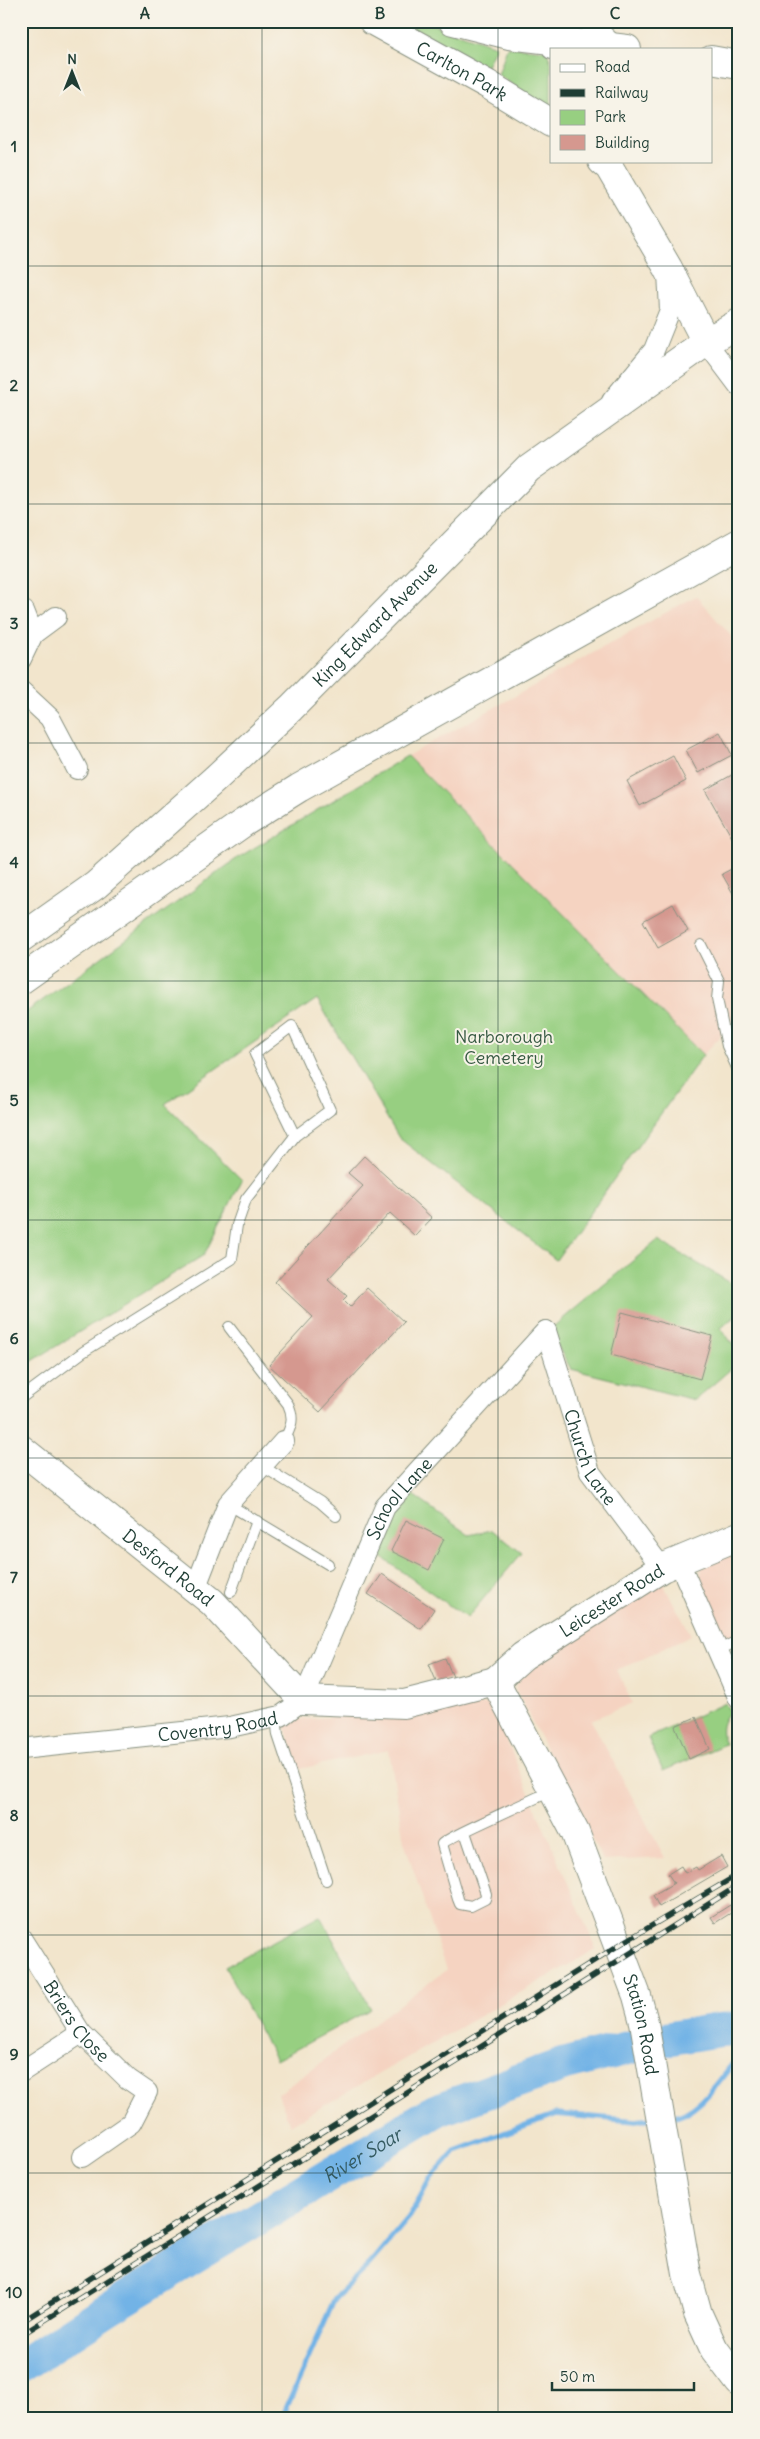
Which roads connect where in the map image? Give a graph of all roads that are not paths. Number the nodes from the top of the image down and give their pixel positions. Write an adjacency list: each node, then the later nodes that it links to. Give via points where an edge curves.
1 (373, 21): 8 (street, Carlton Park)
2 (454, 21): 4 (street, via 509,35)
3 (588, 21): 5 (street)
4 (549, 37): 5 (street)
5 (620, 47)
6 (712, 60): 7 (street)
7 (739, 65)
8 (550, 122)
9 (606, 163): 10 (street)
10 (668, 268): 12 (street); 14 (street, via 670,310 654,350)
11 (739, 323): 12 (street, King Edward Avenue)
12 (706, 342): 13 (street); 14 (street, King Edward Avenue)
13 (739, 386)
14 (597, 420): 22 (street, King Edward Avenue, via 529,468 291,708 215,778 96,884)
15 (739, 543): 24 (street, via 299,788)
16 (24, 611): 18 (street)
17 (56, 617): 18 (street)
18 (33, 634): 19 (street)
19 (21, 659)
20 (21, 692): 21 (street, via 50,718)
21 (77, 769)
22 (21, 938)
23 (701, 945): 25 (lane, via 719,981 717,999 727,1046)
24 (21, 980)
25 (739, 1072)
26 (295, 1136): 26 (lane, via 255,1054 292,1026 330,1110); 29 (lane, via 246,1199 237,1224 232,1258 83,1352)
27 (229, 1327): 30 (lane, via 293,1414 292,1425)
28 (546, 1331): 38 (street, Church Lane, via 590,1472); 45 (street, School Lane, via 385,1507)
29 (21, 1398)
30 (284, 1441): 32 (street)
31 (21, 1448): 39 (street, Desford Road)
32 (262, 1466): 33 (street); 34 (lane, via 320,1502)
33 (228, 1504): 35 (lane); 39 (street)
34 (336, 1516)
35 (257, 1521): 37 (lane); 40 (lane)
36 (739, 1536): 38 (street, Leicester Road)
37 (328, 1564)
38 (670, 1565): 42 (street, Church Lane); 43 (street, Leicester Road, via 523,1656)
39 (195, 1589): 45 (street, Desford Road, via 212,1602)
40 (232, 1592)
41 (739, 1640): 42 (lane)
42 (717, 1651): 44 (street, Church Lane)
43 (496, 1681): 45 (street, via 404,1704); 48 (street, Station Road)
44 (739, 1699)
45 (303, 1700): 46 (street, Coventry Road)
46 (281, 1716): 47 (street, Coventry Road, via 230,1727); 50 (lane, via 278,1735)
47 (21, 1749)
48 (553, 1790): 49 (lane); 55 (street, Station Road, via 575,1832 637,1996 687,2274 698,2314 714,2349)
49 (465, 1832): 49 (lane, via 486,1894 485,1899 471,1906 465,1906 458,1899 442,1848 445,1839)
50 (326, 1880)
51 (21, 1938): 52 (street, Briers Close)
52 (81, 2033): 53 (street); 54 (street, Briers Close, via 128,2079 147,2092 130,2123)
53 (21, 2072)
54 (82, 2156)
55 (739, 2382)

